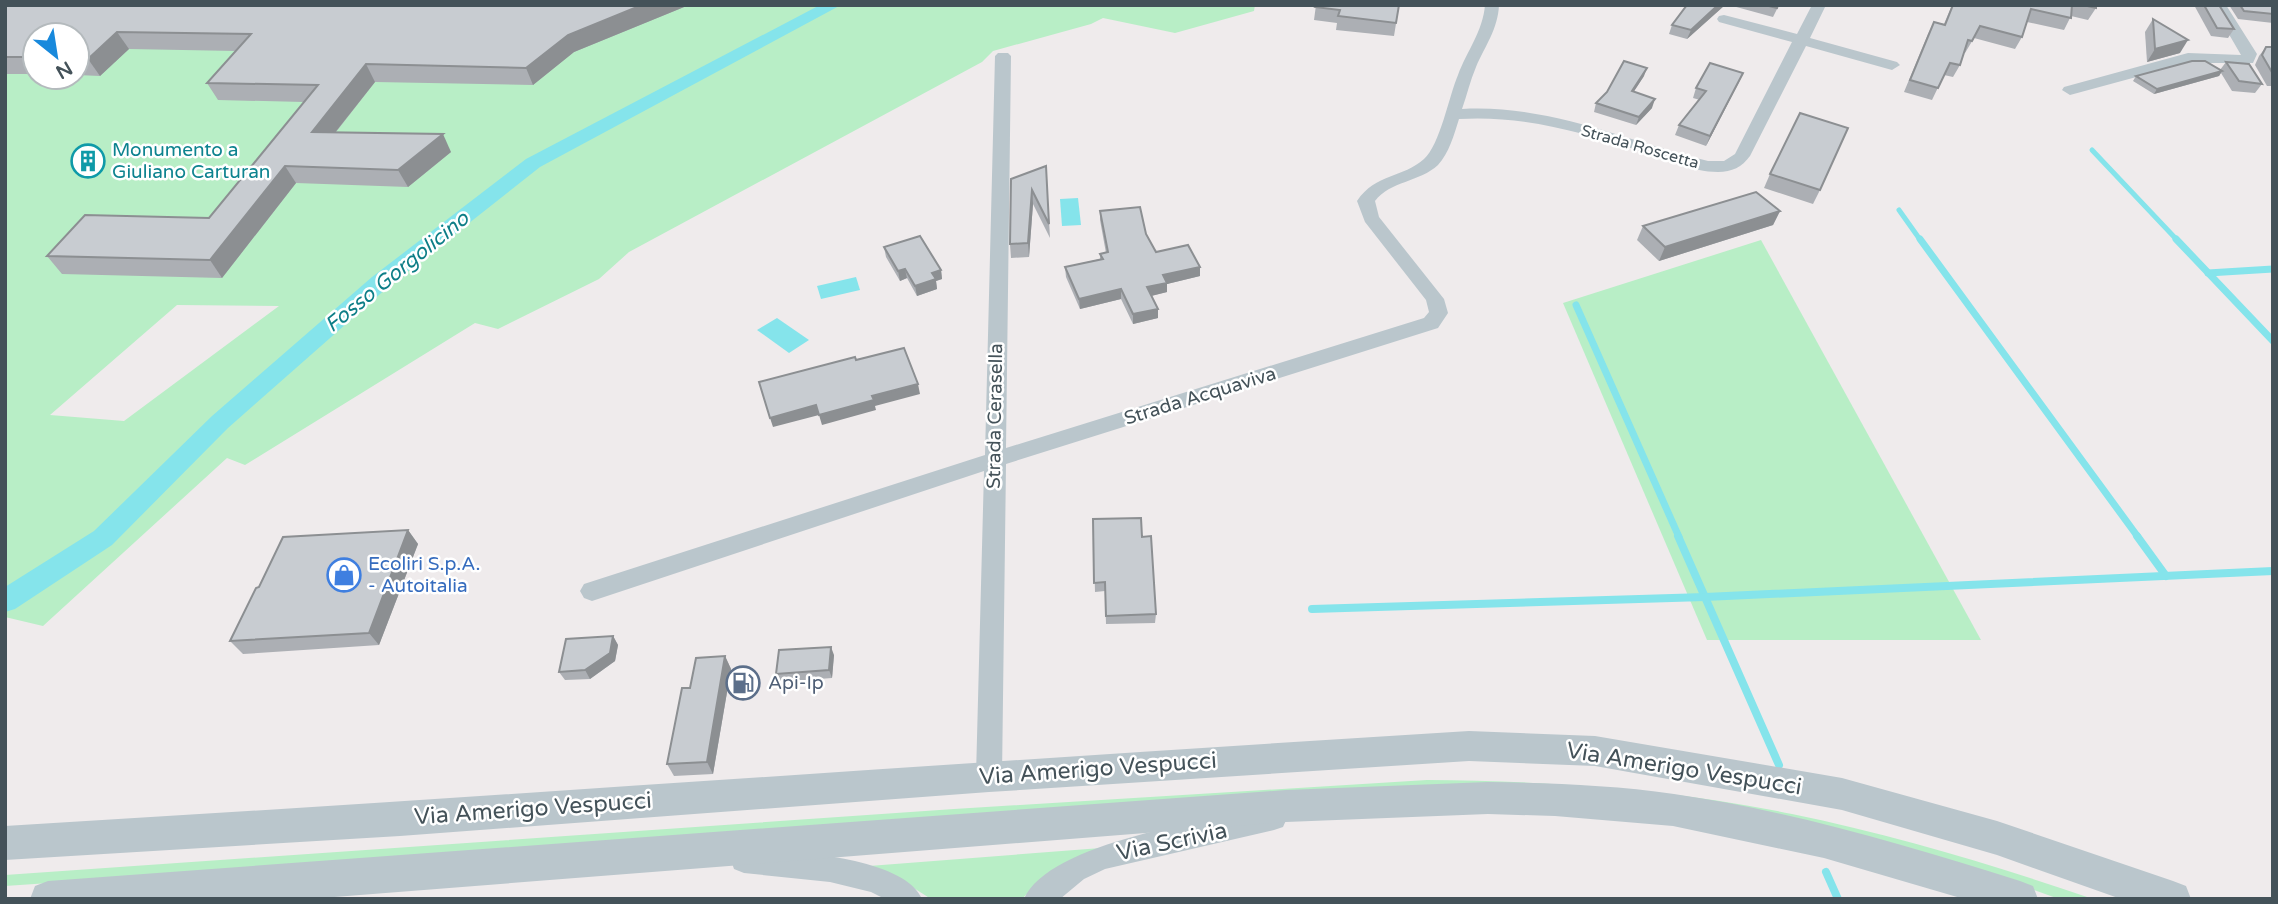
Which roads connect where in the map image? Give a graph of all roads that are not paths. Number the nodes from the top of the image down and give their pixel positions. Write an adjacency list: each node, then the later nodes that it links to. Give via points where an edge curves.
1 (1492, 5): 9 (street, Strada Acquaviva)
2 (1819, 5): 5 (street, Strada Roscetta)
3 (2219, 5): 8 (street, via 2249,54 2248,60 2188,58)
4 (1724, 19): 5 (street)
5 (1801, 40): 7 (street); 9 (street, Strada Roscetta, via 1742,156 1727,166 1703,165 1548,121 1484,113)
6 (1003, 56): 10 (street, Strada Cerasella)
7 (1892, 65)
8 (2070, 90)
9 (1451, 115): 10 (street, Strada Acquaviva, via 1431,162 1382,186 1366,201 1371,218 1435,299 1439,313 1431,323)
10 (994, 460): 11 (street, Strada Acquaviva); 12 (street, Strada Cerasella)
11 (592, 591)
12 (989, 776): 15 (street, Via Amerigo Vespucci); 26 (street, Via Amerigo Vespucci, via 1469,746 1595,751 1842,794 1997,838)
13 (1317, 805): 17 (street); 24 (street, Via Scrivia, via 1103,857 1074,870); 25 (street, via 1496,796 1625,804 1748,823 1910,863)
14 (5, 826): 15 (street)
15 (98, 838): 16 (street, Via Amerigo Vespucci)
16 (5, 843)
17 (686, 853): 18 (street); 23 (street, via 867,878)
18 (360, 876): 19 (street); 22 (street)
19 (196, 890): 20 (street); 21 (street)
20 (48, 899)
21 (147, 899)
22 (295, 899)
23 (908, 899)
24 (1038, 899)
25 (2020, 899)
26 (2173, 899)

